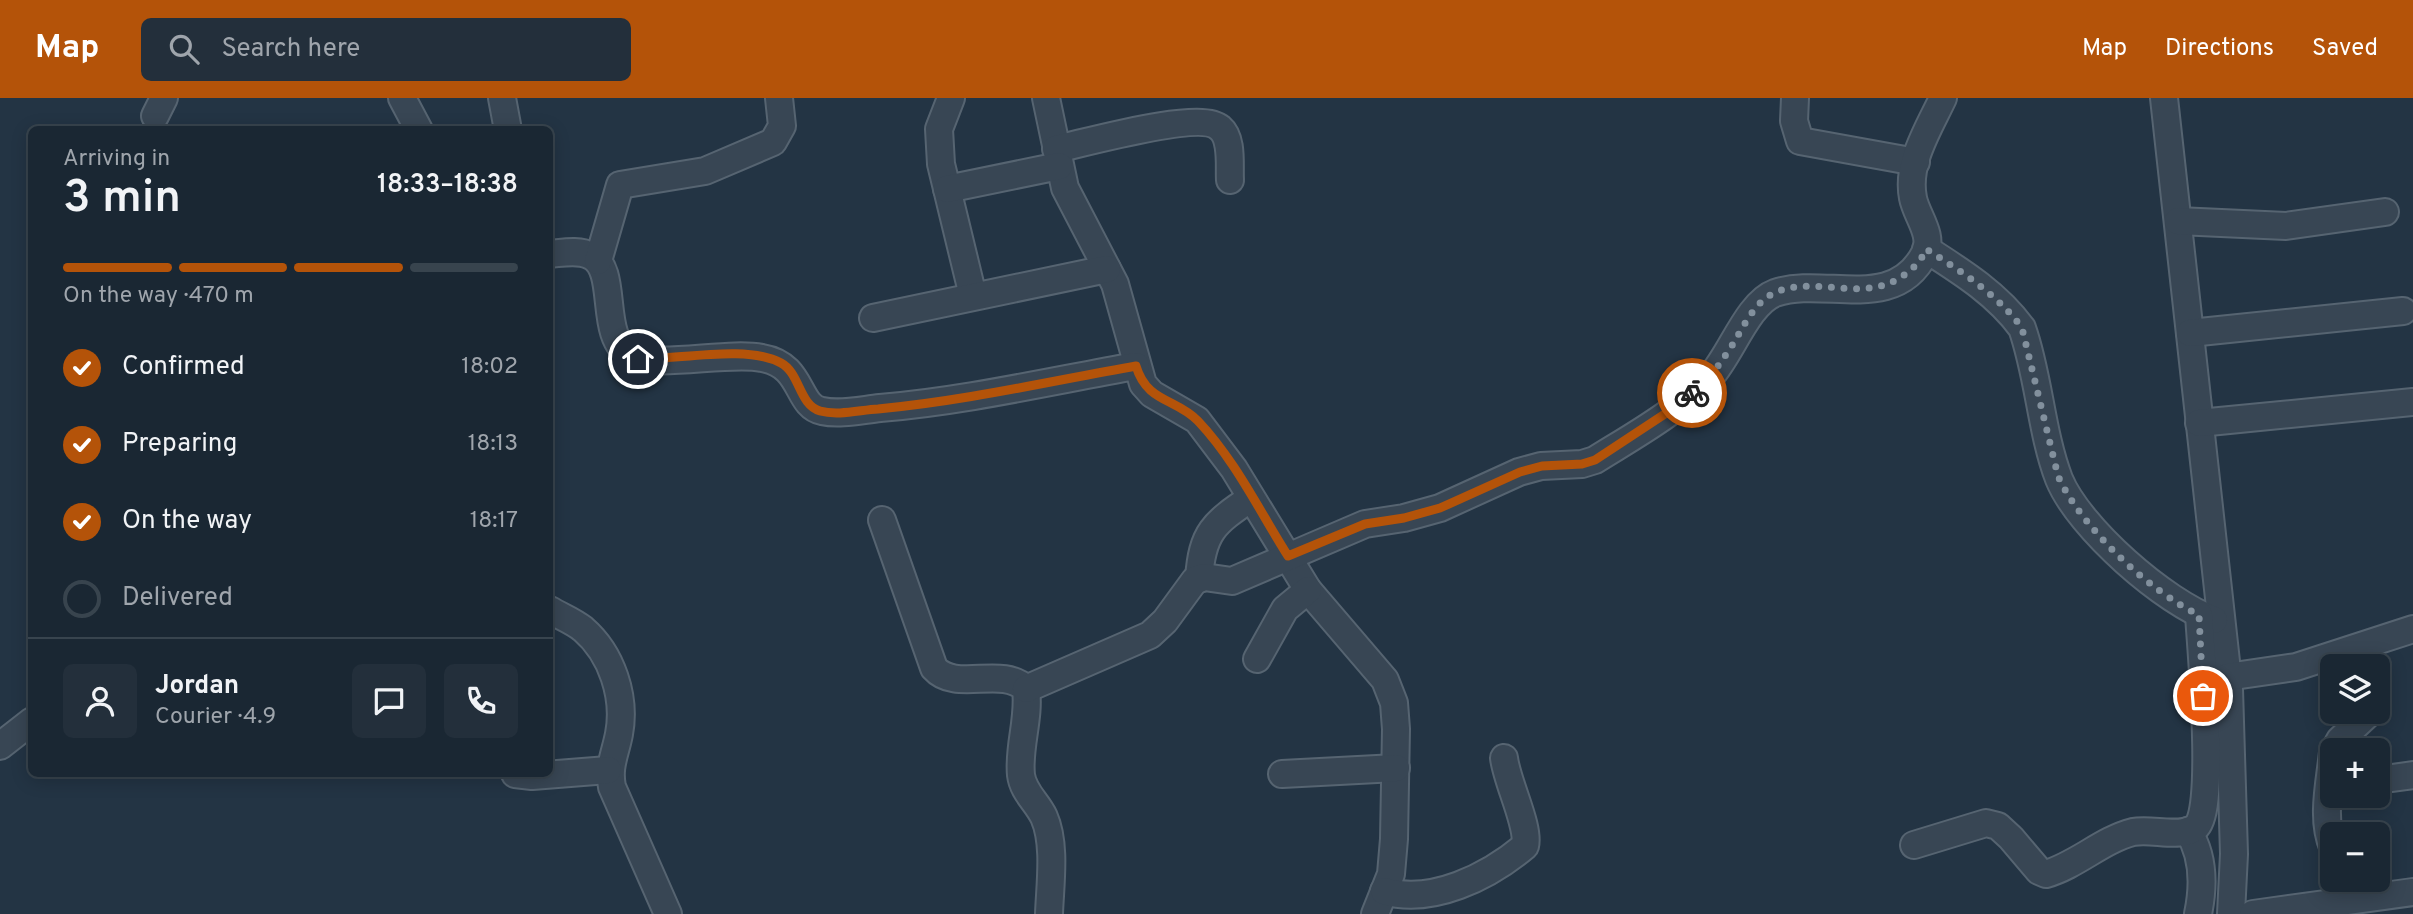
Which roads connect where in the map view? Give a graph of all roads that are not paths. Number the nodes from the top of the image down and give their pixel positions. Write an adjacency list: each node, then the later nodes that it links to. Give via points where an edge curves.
1 (402, 98): 9 (street)
2 (502, 98): 10 (street)
3 (779, 98): 19 (street, via 782,126 773,142 705,170 620,185)
4 (951, 98): 14 (street, via 938,141)
5 (1046, 98): 11 (street)
6 (1795, 98): 12 (street, via 1794,121 1800,141)
7 (1943, 98): 12 (street)
8 (2164, 98): 16 (street)
9 (417, 126)
10 (507, 126)
11 (1058, 157): 13 (street, via 1155,127 1208,121 1226,135); 14 (street); 20 (street, via 1065,188)
12 (1916, 162): 17 (street, via 1911,179 1913,199 1928,237)
13 (1230, 180)
14 (947, 189): 21 (street)
15 (2385, 212): 16 (street, via 2286,226)
16 (2178, 221): 24 (street)
17 (1926, 249): 30 (street, via 1892,285 1772,294 1759,305 1712,375 1677,406 1595,460 1520,472 1440,508 1365,524); 34 (street, via 1987,290 2022,328 2058,476 2079,514 2179,605)
18 (553, 254): 19 (street, via 579,252)
19 (598, 261): 25 (street, via 612,328 628,354 664,360 734,355 781,363 819,411 911,406)
20 (1107, 269): 21 (street); 25 (street)
21 (973, 296): 23 (street)
22 (2403, 311): 24 (street)
23 (873, 317)
24 (2190, 333): 27 (street)
25 (1136, 366): 28 (street, via 1152,394 1197,420)
26 (2413, 402): 27 (street)
27 (2199, 423): 34 (street)
28 (1251, 498): 30 (street); 31 (street, via 1220,519 1208,534)
29 (882, 520): 40 (street, via 934,668 949,678 1009,680)
30 (1288, 556): 31 (street, via 1232,581); 32 (street)
31 (1199, 579): 40 (street, via 1150,635)
32 (1308, 590): 37 (street, via 1285,609); 46 (street, via 1385,680 1394,703)
33 (553, 612): 47 (street, via 583,629 617,681 619,736)
34 (2210, 619): 39 (street); 52 (street, via 2204,814 2198,826)
35 (2413, 629): 36 (street)
36 (2365, 654)
37 (1257, 659)
38 (2320, 663): 39 (street)
39 (2227, 677): 61 (street, via 2233,783)
40 (1026, 689): 59 (street, via 1021,772 1023,786 1044,818 1049,835)
41 (28, 724): 44 (street)
42 (2357, 724): 43 (street)
43 (2342, 738)
44 (0, 746)
45 (1504, 758): 57 (street, via 1509,789 1524,826 1525,846 1453,887)
46 (1396, 768): 49 (street); 57 (street, via 1391,874)
47 (608, 770): 48 (street); 58 (street, via 611,787)
48 (553, 774)
49 (1282, 774)
50 (2413, 775): 51 (street)
51 (2390, 778)
52 (2188, 831): 53 (street, via 2119,836 2046,874 1998,826 1986,823); 60 (street, via 2197,845 2202,876)
53 (1914, 845)
54 (2390, 890): 56 (street)
55 (2355, 892): 62 (street)
56 (2413, 892)
57 (1380, 902)
58 (668, 914)
59 (1049, 914)
60 (2198, 914)
61 (2231, 914)
62 (2253, 914)

